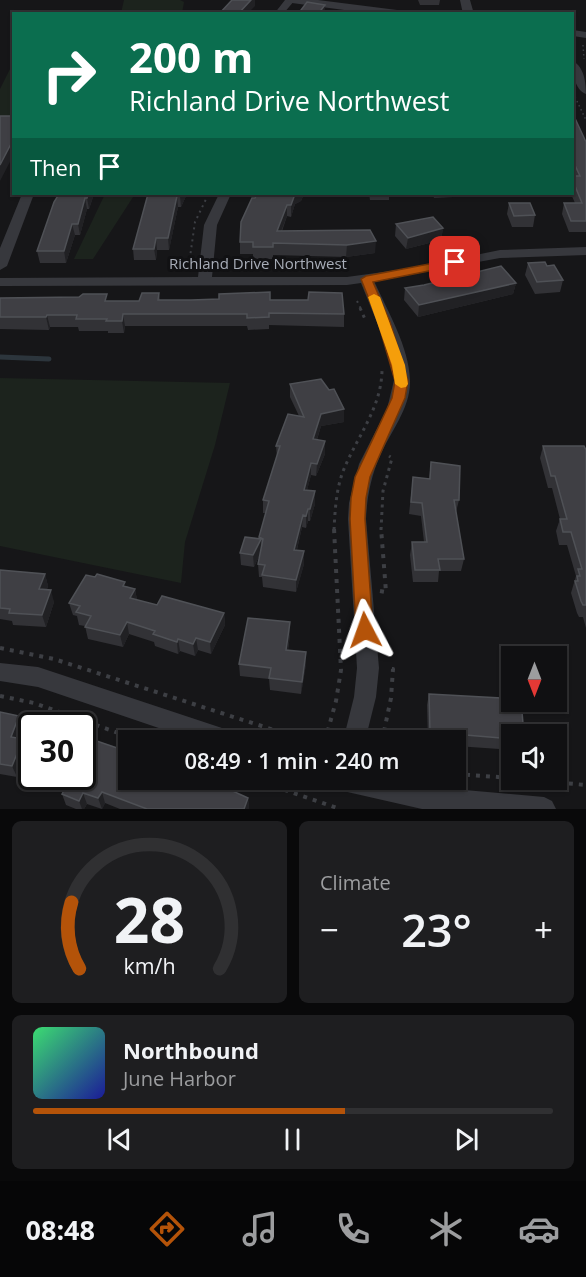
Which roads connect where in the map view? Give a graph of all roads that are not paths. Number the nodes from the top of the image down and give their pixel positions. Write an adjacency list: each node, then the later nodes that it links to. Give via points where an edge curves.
1 (291, 0): 2 (street); 3 (street)
2 (281, 12)
3 (389, 12)
4 (574, 66): 5 (street)
5 (586, 91)
6 (28, 195): 9 (street)
7 (224, 195): 11 (street, via 213,211 208,233)
8 (586, 251): 10 (street, Richland Drive Northwest, via 500,254)
9 (0, 266)
10 (366, 279): 11 (street, Richland Drive Northwest); 15 (street, via 402,381 399,398 362,477 358,498 368,668)
11 (205, 281): 12 (street, Richland Drive Northwest)
12 (0, 282)
13 (0, 672): 14 (street, via 38,677)
14 (195, 730)
15 (357, 730)
16 (377, 790): 17 (street)
17 (544, 809)

